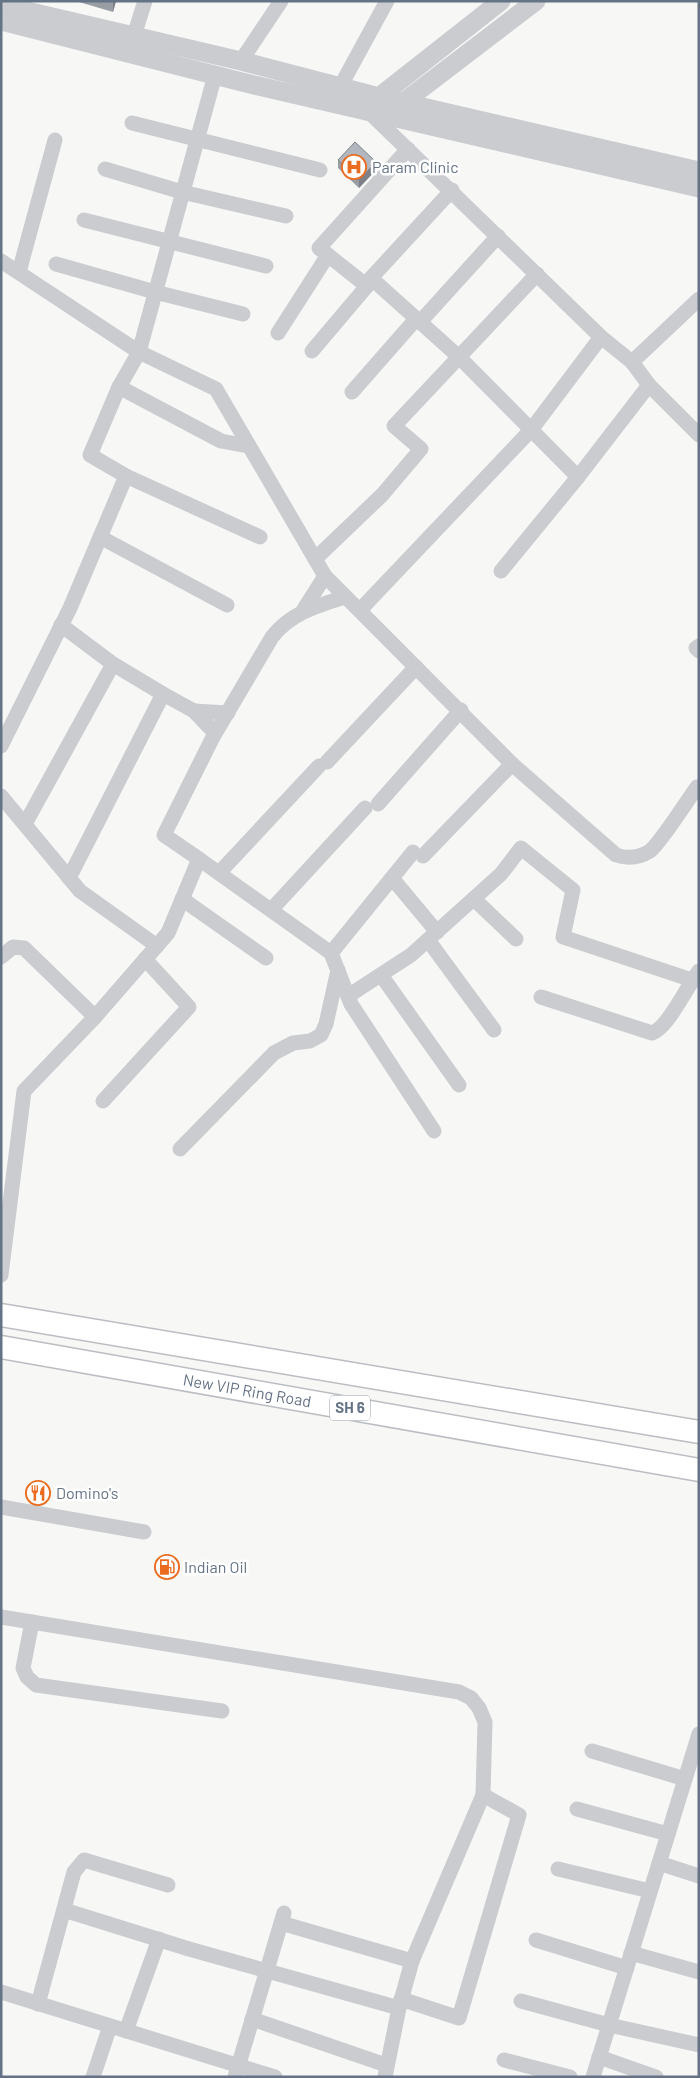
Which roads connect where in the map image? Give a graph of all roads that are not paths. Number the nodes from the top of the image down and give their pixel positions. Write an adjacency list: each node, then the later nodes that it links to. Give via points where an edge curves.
1 (145, 1): 8 (street)
2 (280, 1): 9 (street)
3 (387, 1): 11 (street)
4 (501, 1): 13 (street)
5 (536, 1): 12 (street)
6 (1, 5): 8 (street)
7 (1, 21): 8 (street)
8 (131, 44): 9 (street); 10 (street)
9 (241, 61): 11 (street)
10 (215, 75): 13 (street); 17 (street)
11 (340, 87): 13 (street)
12 (401, 102): 13 (street); 14 (street); 21 (street)
13 (373, 104): 14 (street); 18 (street)
14 (388, 116): 22 (street)
15 (132, 123): 17 (street)
16 (55, 140): 33 (street)
17 (196, 140): 20 (street); 24 (street)
18 (408, 149): 23 (street); 29 (street, via 319,248)
19 (105, 169): 24 (street)
20 (320, 170)
21 (699, 171)
22 (699, 188)
23 (452, 190): 27 (street); 35 (street)
24 (182, 192): 25 (street); 28 (street)
25 (286, 216)
26 (84, 220): 28 (street)
27 (498, 236): 34 (street); 39 (street)
28 (168, 241): 32 (street); 36 (street)
29 (328, 255): 35 (street); 40 (street)
30 (1, 261): 33 (street)
31 (56, 264): 36 (street)
32 (266, 266)
33 (19, 272): 43 (street)
34 (537, 274): 41 (street); 44 (street)
35 (369, 282): 39 (street); 42 (street)
36 (155, 292): 38 (street); 43 (street)
37 (699, 299): 45 (street)
38 (243, 314)
39 (418, 320): 44 (street); 48 (street)
40 (278, 333)
41 (601, 337): 45 (street); 49 (street)
42 (312, 351)
43 (139, 352): 47 (street); 51 (street, via 216,389)
44 (459, 357): 49 (street); 56 (street, via 394,426 421,449 382,495)
45 (632, 362): 46 (street)
46 (649, 385): 50 (street); 53 (street)
47 (119, 388): 51 (street, via 221,441); 52 (street, via 90,455)
48 (352, 392)
49 (531, 430): 53 (street); 62 (street)
50 (699, 435)
51 (248, 446): 56 (street)
52 (126, 476): 54 (street); 55 (street)
53 (578, 477): 57 (street)
54 (100, 537): 60 (street); 63 (street)
55 (260, 537)
56 (314, 559): 58 (street)
57 (501, 571)
58 (325, 576): 59 (street); 61 (street)
59 (345, 597): 61 (street); 62 (street)
60 (227, 605)
61 (304, 609): 71 (street, via 280,626)
62 (360, 610): 67 (street)
63 (62, 625): 66 (street); 73 (street)
64 (699, 646): 65 (street, via 696,648)
65 (699, 651)
66 (113, 664): 68 (street); 77 (street)
67 (416, 667): 69 (street); 79 (street)
68 (163, 694): 70 (street); 80 (street)
69 (461, 710): 74 (street); 84 (street)
70 (194, 711): 71 (street); 72 (street)
71 (228, 713): 72 (street)
72 (215, 733): 78 (street, via 164,835)
73 (1, 746)
74 (512, 764): 75 (street, via 616,855 625,858 638,857 651,850); 81 (street)
75 (698, 787)
76 (1, 796): 77 (street)
77 (24, 824): 80 (street)
78 (199, 858): 79 (street); 82 (street)
79 (219, 873): 84 (street)
80 (69, 878): 87 (street, via 80,891)
81 (392, 878): 85 (street); 88 (street)
82 (182, 899): 87 (street, via 168,933); 90 (street)
83 (474, 899): 85 (street); 86 (street); 94 (street, via 501,874 521,848 573,890 563,937)
84 (271, 910): 88 (street)
85 (433, 936): 93 (street, via 411,956); 98 (street)
86 (516, 938)
87 (157, 946): 91 (street)
88 (331, 953): 92 (street)
89 (1, 958): 97 (street, via 13,947 24,948)
90 (266, 958)
91 (145, 959): 97 (street); 100 (street, via 189,1007)
92 (338, 970): 95 (street); 102 (street, via 321,1035 274,1053)
93 (381, 975): 95 (street); 99 (street)
94 (695, 976): 96 (street, via 666,1022 652,1032)
95 (348, 996): 101 (street)
96 (541, 997)
97 (95, 1017): 103 (street, via 24,1091)
98 (494, 1030)
99 (459, 1084)
100 (103, 1101)
101 (434, 1131)
102 (180, 1149)
103 (6, 1189): 104 (street)
104 (1, 1275)
105 (1, 1315): 106 (main road, New VIP Ring Road / SH 6)
106 (82, 1329): 108 (main road); 109 (main road, New VIP Ring Road / SH 6)
107 (1, 1347): 108 (main road, New VIP Ring Road / SH 6)
108 (78, 1361): 110 (main road, New VIP Ring Road / SH 6)
109 (307, 1368): 110 (main road); 111 (main road, New VIP Ring Road / SH 6)
110 (302, 1400): 112 (main road, New VIP Ring Road / SH 6)
111 (699, 1432)
112 (699, 1470)
113 (1, 1507): 114 (street)
114 (144, 1532)
115 (1, 1617): 116 (street)
116 (32, 1622): 117 (street, via 23,1668 36,1685); 121 (street, via 459,1692 471,1698 485,1722)
117 (222, 1711)
118 (699, 1734): 120 (street)
119 (592, 1751): 120 (street)
120 (685, 1779): 123 (street)
121 (482, 1795): 132 (street); 138 (street, via 519,1815 459,2018)
122 (577, 1809): 123 (street)
123 (668, 1834): 124 (street)
124 (659, 1863): 126 (street); 128 (street)
125 (558, 1869): 128 (street)
126 (699, 1876)
127 (168, 1885): 129 (street, via 84,1860 74,1872)
128 (650, 1891): 133 (street)
129 (64, 1910): 130 (street); 139 (street)
130 (160, 1938): 134 (street); 143 (street)
131 (536, 1940): 133 (street)
132 (412, 1961): 134 (street, via 282,1918); 138 (street)
133 (629, 1961): 135 (street); 141 (street)
134 (267, 1969): 138 (street); 140 (street)
135 (699, 1972)
136 (1, 1992): 139 (street)
137 (521, 2001): 141 (street)
138 (400, 2003): 148 (street)
139 (38, 2004): 142 (street)
140 (252, 2019): 147 (street); 148 (street)
141 (609, 2025): 144 (street); 145 (street)
142 (110, 2026): 143 (street); 149 (street)
143 (126, 2031): 147 (street)
144 (699, 2045)
145 (599, 2057): 152 (street); 153 (street)
146 (504, 2060): 151 (street)
147 (237, 2071): 150 (street)
148 (385, 2071)
149 (93, 2077)
150 (276, 2077)
151 (570, 2077)
152 (593, 2077)
153 (656, 2077)

